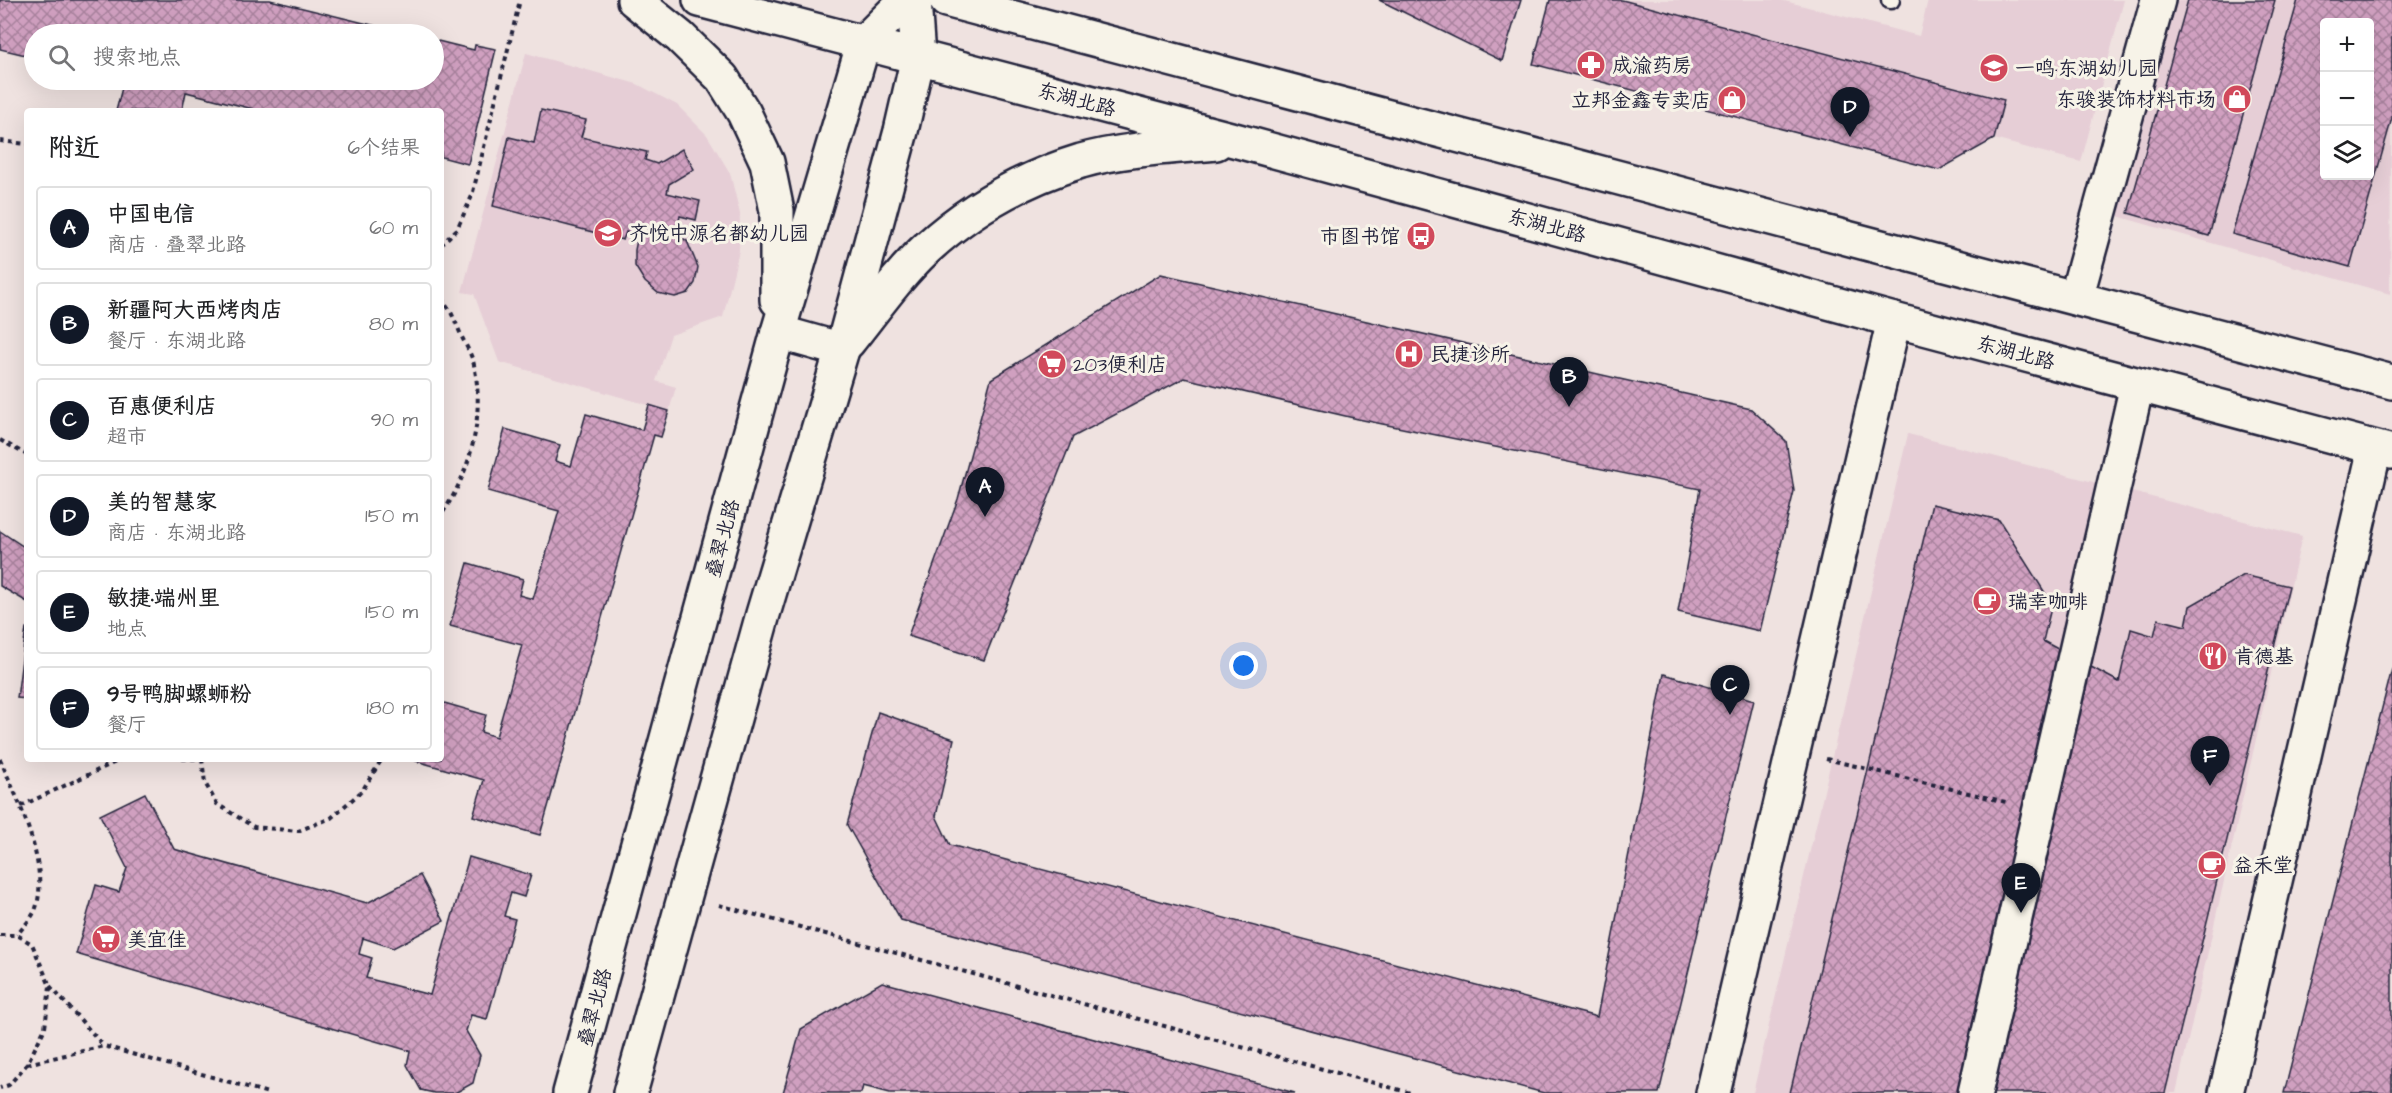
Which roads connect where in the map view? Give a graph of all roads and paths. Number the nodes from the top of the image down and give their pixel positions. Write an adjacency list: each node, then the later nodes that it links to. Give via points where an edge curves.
1 (520, 0): 13 (path, via 472,196 457,229)
2 (634, 0): 17 (main road, via 722,78 767,162 777,211)
3 (906, 0): 8 (main road, 叠翠北路)
4 (914, 0): 9 (main road)
5 (946, 0): 14 (main road)
6 (2158, 0): 14 (main road)
7 (715, 2): 8 (main road, 东湖北路)
8 (864, 42): 9 (main road, 东湖北路); 17 (main road, 叠翠北路)
9 (918, 57): 11 (main road, 东湖北路); 18 (main road)
10 (0, 141): 12 (path)
11 (1238, 141): 16 (main road, 东湖北路); 18 (main road, via 1082,161 1022,183 971,214 927,248)
12 (24, 144)
13 (444, 242)
14 (2076, 298): 19 (main road)
15 (444, 301): 24 (path, via 474,364 477,410 471,457)
16 (1894, 320): 20 (main road, 东湖北路); 25 (main road)
17 (778, 332): 18 (main road); 40 (main road, 叠翠北路)
18 (842, 350): 32 (main road)
19 (2392, 382)
20 (2137, 385): 22 (main road, 东湖北路); 31 (main road)
21 (0, 441): 23 (path)
22 (2384, 450): 45 (main road)
23 (24, 453)
24 (444, 511)
25 (1793, 752): 31 (path); 43 (main road)
26 (0, 759): 30 (path)
27 (116, 762): 30 (path)
28 (202, 762): 29 (path, via 205,783 218,804 254,826 298,831 331,818 362,791)
29 (380, 762)
30 (21, 806): 34 (path, via 34,848 40,892 36,911)
31 (2040, 810): 44 (main road)
32 (683, 895): 41 (main road); 42 (path)
33 (0, 935): 34 (path)
34 (17, 935): 35 (path, via 32,944)
35 (50, 986): 36 (path); 37 (path, via 45,1028)
36 (104, 1046): 37 (path); 39 (path)
37 (27, 1064): 38 (path, via 9,1085)
38 (0, 1088)
39 (268, 1093)
40 (570, 1093)
41 (630, 1093)
42 (1411, 1093)
43 (1713, 1093)
44 (1975, 1093)
45 (2226, 1093)

